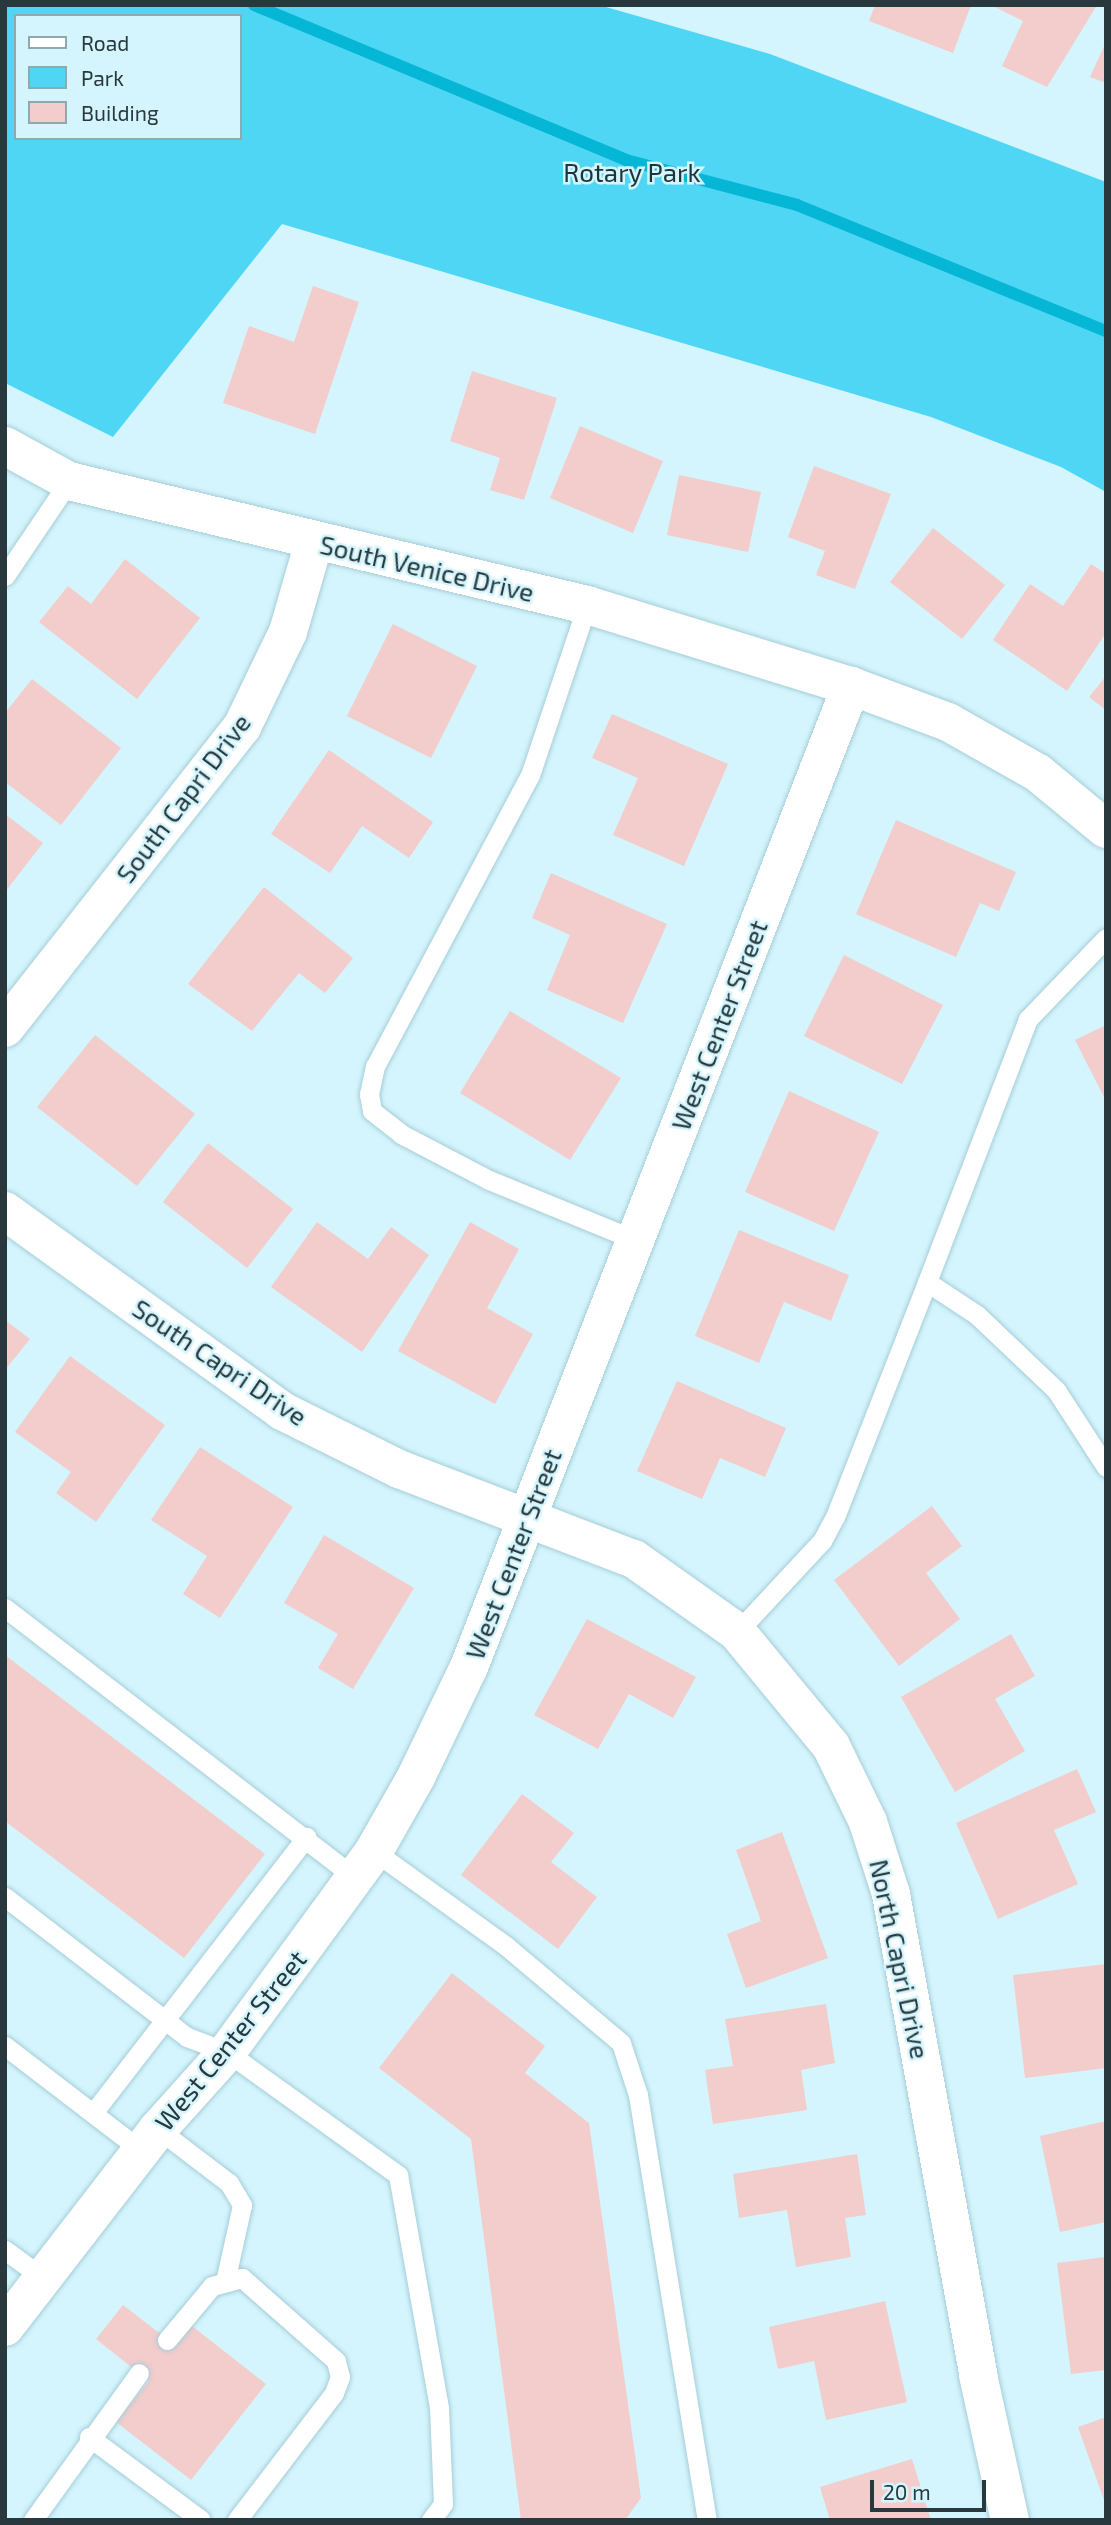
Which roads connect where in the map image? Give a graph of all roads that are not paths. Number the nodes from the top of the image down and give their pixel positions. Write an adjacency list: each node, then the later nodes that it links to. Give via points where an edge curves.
1 (5, 446): 2 (street, South Venice Drive)
2 (69, 481): 3 (street, South Venice Drive); 4 (lane)
3 (314, 542): 5 (street, South Venice Drive); 9 (street, South Capri Drive, via 288,632 242,727)
4 (5, 576)
5 (586, 605): 6 (street, South Venice Drive); 11 (lane, via 530,775 375,1066 369,1094 372,1111 401,1134 501,1186)
6 (851, 686): 7 (street, South Venice Drive, via 959,728 1038,773); 11 (street, West Center Street)
7 (1106, 829)
8 (1106, 937): 12 (lane, via 1028,1019)
9 (5, 1028)
10 (5, 1211): 14 (street, South Capri Drive, via 282,1411 398,1469)
11 (635, 1240): 14 (street, West Center Street)
12 (927, 1282): 13 (lane, via 977,1315 1056,1390); 16 (lane, via 829,1529)
13 (1106, 1466)
14 (526, 1521): 16 (street, North Capri Drive, via 634,1559); 18 (street, West Center Street, via 469,1667)
15 (5, 1608): 17 (lane)
16 (737, 1632): 37 (street, North Capri Drive, via 831,1746 868,1822 891,1894 978,2375)
17 (306, 1837): 18 (lane); 20 (lane)
18 (364, 1865): 22 (street, West Center Street); 36 (lane, via 506,1946 621,2043 638,2095)
19 (5, 1897): 20 (lane)
20 (166, 2021): 22 (lane, via 187,2037); 23 (lane)
21 (5, 2046): 23 (lane)
22 (227, 2052): 24 (street, West Center Street); 35 (lane, via 398,2175 439,2408 443,2504)
23 (93, 2113): 24 (lane)
24 (150, 2140): 26 (lane, via 229,2183 242,2205); 27 (street, West Center Street)
25 (5, 2250): 27 (lane)
26 (226, 2277): 29 (lane); 34 (lane, via 252,2287 336,2361 340,2377)
27 (43, 2278): 28 (street, West Center Street)
28 (5, 2327)
29 (167, 2340)
30 (139, 2373): 31 (lane)
31 (89, 2437): 32 (lane); 33 (lane)
32 (33, 2520)
33 (201, 2520)
34 (237, 2520)
35 (431, 2520)
36 (707, 2520)
37 (1010, 2520)

